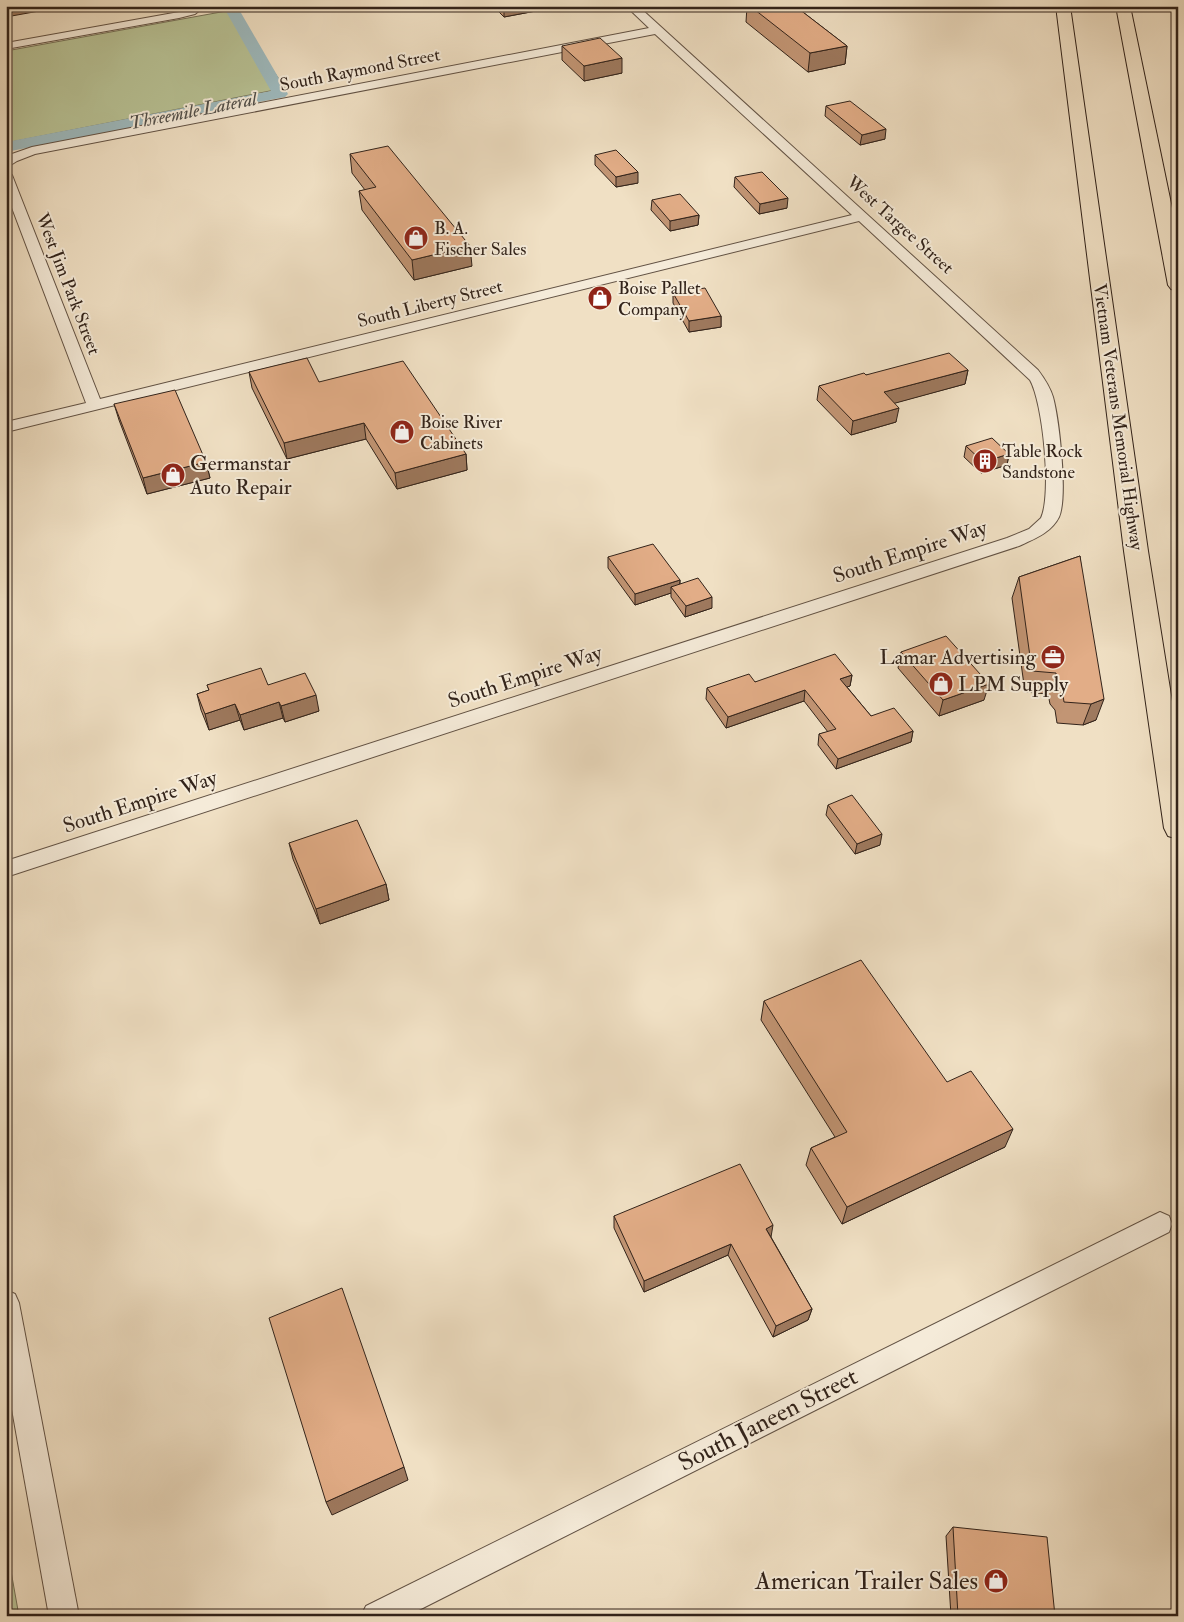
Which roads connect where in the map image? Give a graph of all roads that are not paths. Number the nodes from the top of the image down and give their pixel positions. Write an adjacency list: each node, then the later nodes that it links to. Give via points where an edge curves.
1 (631, 6): 5 (street, West Targee Street)
2 (1063, 6): 14 (highway, Vietnam Veterans Memorial Highway, via 1136,550)
3 (1122, 6): 10 (highway)
4 (200, 7): 6 (street, via 179,15)
5 (656, 30): 7 (street, South Raymond Street, via 32,151); 9 (street, West Targee Street)
6 (6, 46)
7 (10, 161)
8 (6, 175): 11 (street, West Jim Park Street)
9 (862, 216): 11 (street, South Liberty Street); 13 (street, West Targee Street, via 1006,346 1042,386 1047,402 1055,490)
10 (1178, 285)
11 (95, 406): 12 (street, South Liberty Street)
12 (6, 428)
13 (1051, 517): 15 (street, South Empire Way, via 1039,530 1013,542)
14 (1178, 828)
15 (6, 869)
16 (1160, 1224): 19 (street, South Janeen Street)
17 (6, 1303): 18 (street)
18 (64, 1616)
19 (376, 1616)

